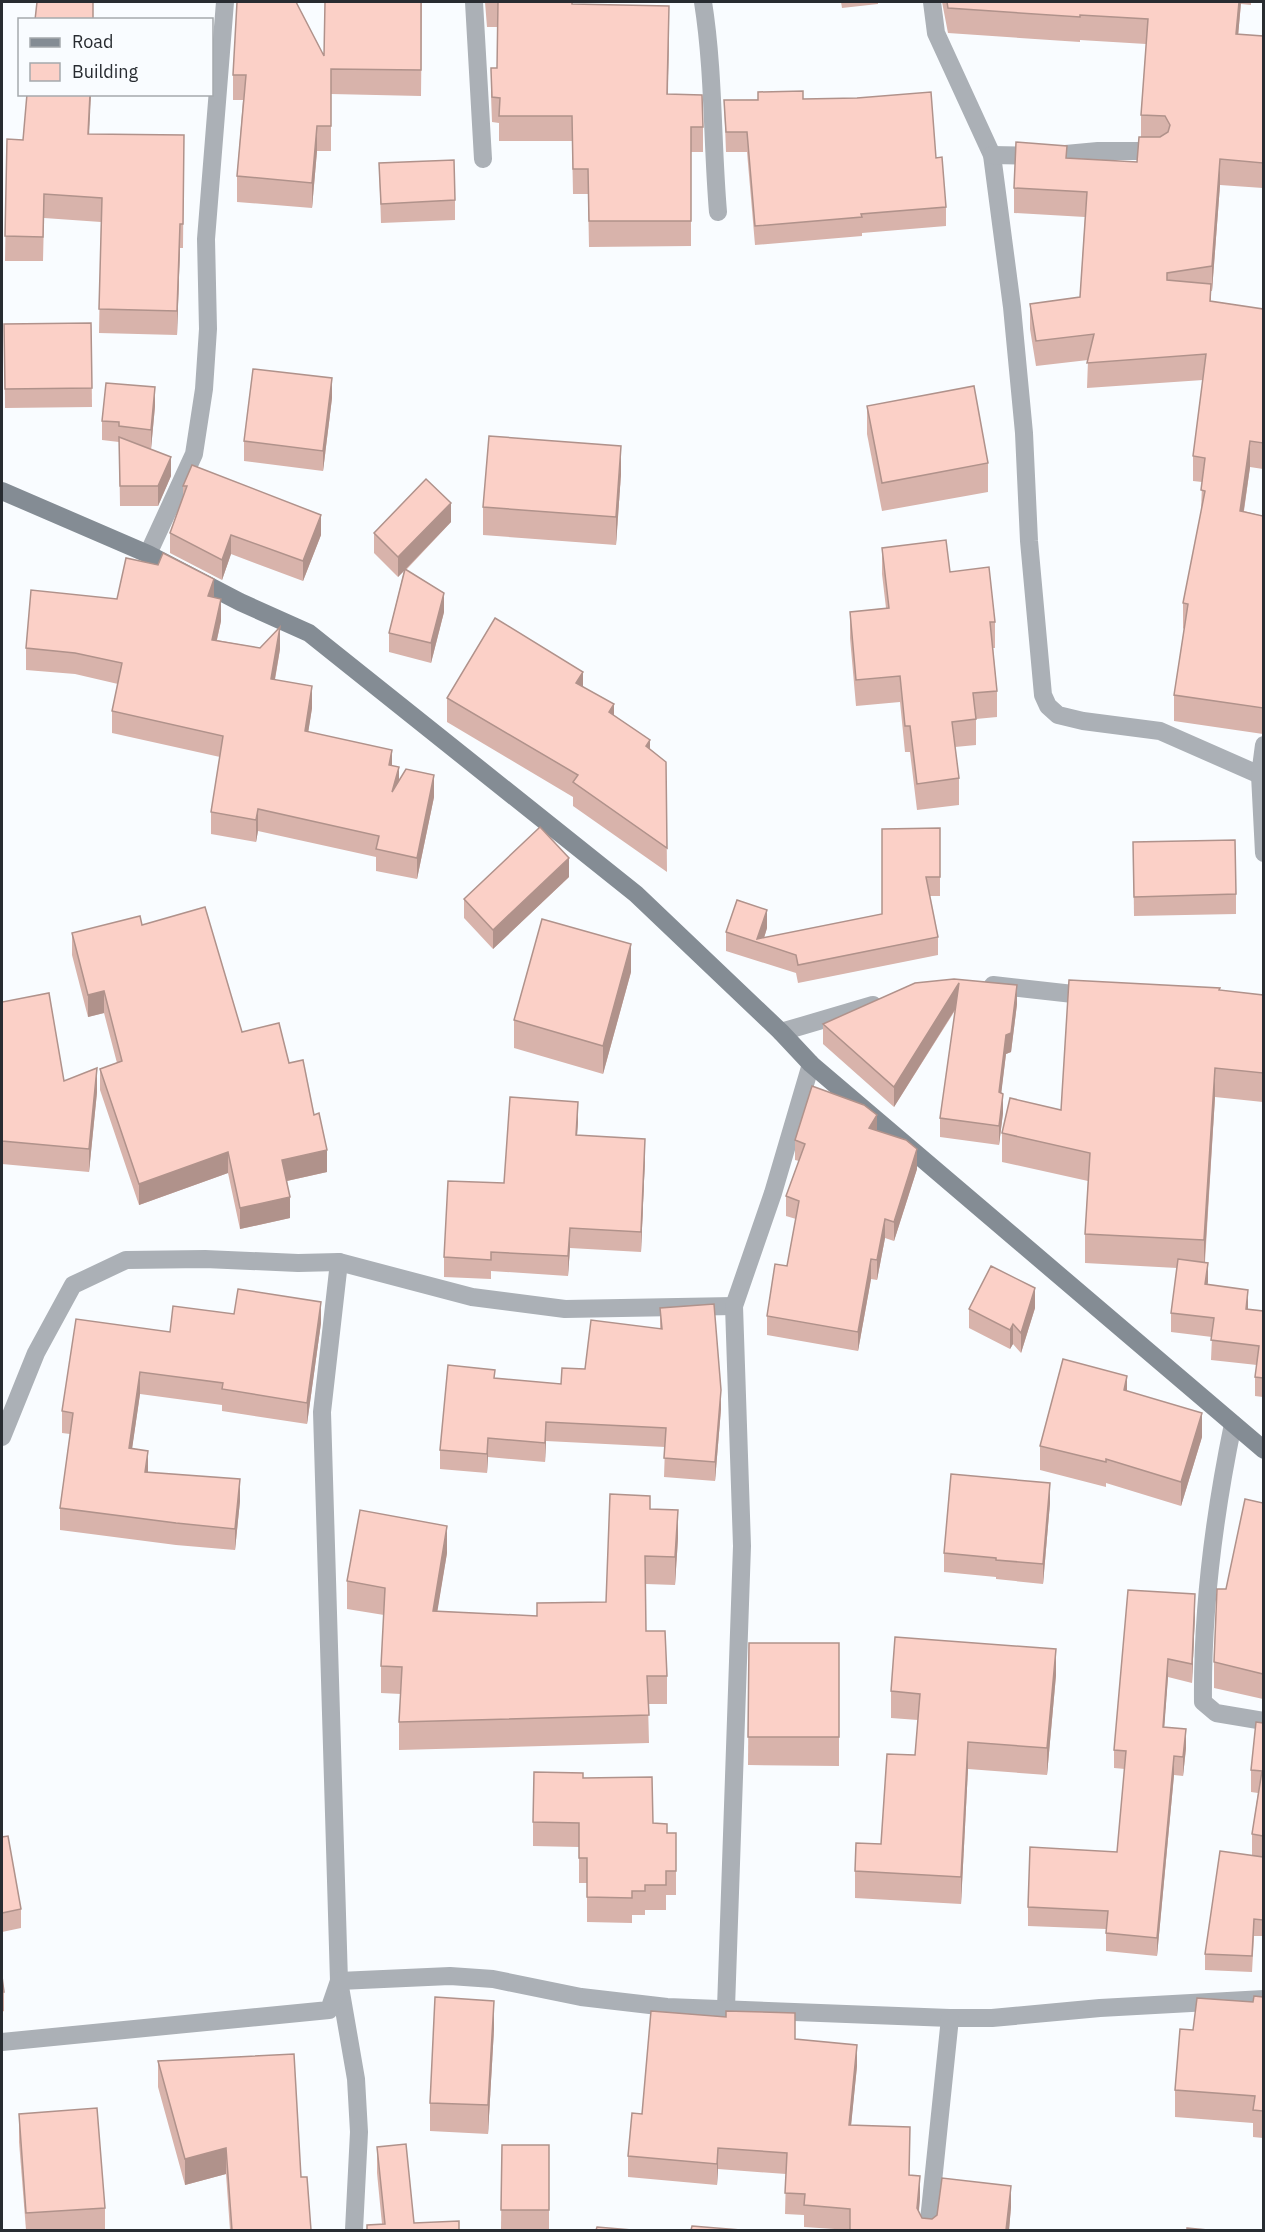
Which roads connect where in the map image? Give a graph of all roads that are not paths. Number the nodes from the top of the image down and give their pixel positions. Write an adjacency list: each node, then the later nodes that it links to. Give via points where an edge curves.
1 (225, 2): 10 (street, via 206,239 208,329 202,399 194,454)
2 (474, 2): 7 (street)
3 (703, 2): 8 (street)
4 (932, 2): 6 (street, via 936,33)
5 (1159, 151): 6 (street)
6 (992, 155): 12 (street, via 1024,433 1043,695 1058,715 1160,731)
7 (483, 159)
8 (718, 212)
9 (2, 491): 10 (street)
10 (148, 554): 17 (street, via 309,633 636,894)
11 (1263, 745): 12 (street)
12 (1260, 775): 13 (street)
13 (1263, 854)
14 (978, 986): 15 (street)
15 (1112, 998)
16 (887, 1000): 17 (street)
17 (781, 1032): 18 (street)
18 (811, 1064): 20 (street); 21 (street)
19 (339, 1262): 20 (street, via 472,1297 565,1309); 22 (street, via 126,1260 72,1285 36,1353); 25 (street, via 322,1412)
20 (734, 1306): 27 (street, via 742,1546)
21 (1233, 1424): 23 (street); 24 (street, via 1208,1573 1203,1702 1216,1713)
22 (2, 1437)
23 (1263, 1450)
24 (1263, 1721)
25 (339, 1981): 27 (street, via 450,1976 493,1979 581,1997 667,2007); 29 (street, via 329,2010); 30 (street, via 356,2079 359,2132)
26 (1263, 1999): 28 (street)
27 (726, 2008): 28 (street)
28 (950, 2018): 31 (street)
29 (2, 2042)
30 (354, 2230)
31 (928, 2230)

